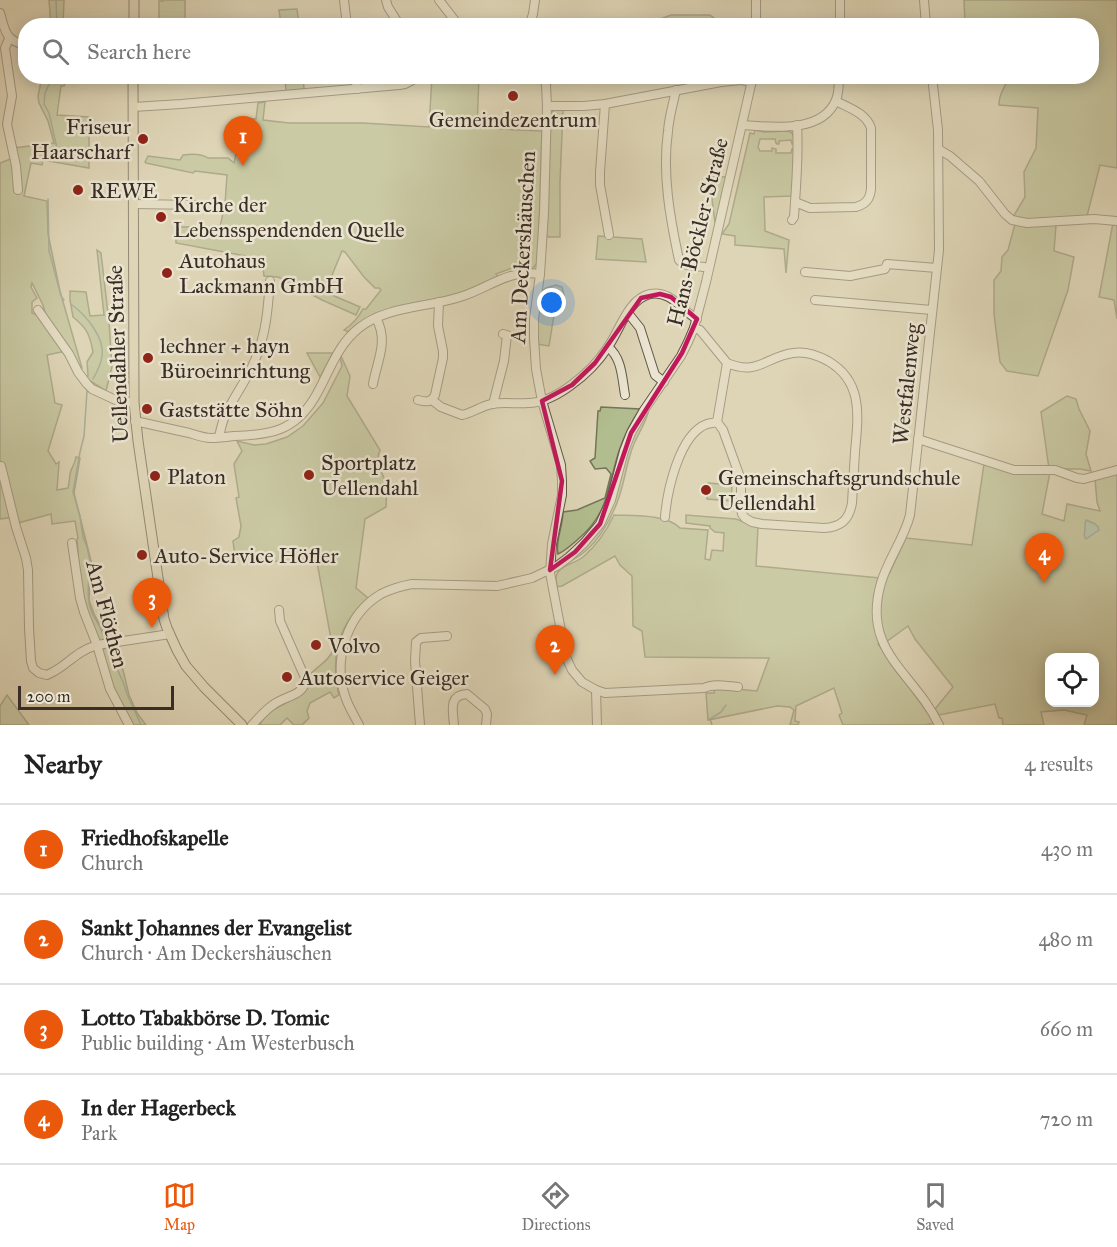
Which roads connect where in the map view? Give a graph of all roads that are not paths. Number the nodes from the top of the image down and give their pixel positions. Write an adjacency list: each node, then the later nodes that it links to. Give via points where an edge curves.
1 (134, 0): 10 (main road)
2 (344, 0): 11 (street)
3 (386, 0): 12 (street)
4 (438, 0): 13 (street)
5 (535, 0): 14 (street)
6 (756, 0): 15 (street)
7 (840, 0): 16 (street)
8 (924, 0): 17 (street)
9 (0, 13): 18 (street)
10 (134, 18)
11 (346, 18)
12 (395, 18)
13 (453, 18)
14 (532, 18)
15 (756, 18)
16 (840, 18)
17 (925, 18)
18 (10, 39): 19 (street); 37 (street, via 5,48 12,96 7,124)
19 (18, 44)
20 (133, 84): 33 (main road, Uellendahler Straße)
21 (356, 84): 28 (street)
22 (405, 84): 28 (street)
23 (546, 84): 32 (street, Am Deckershäuschen)
24 (715, 84): 29 (street)
25 (751, 84): 34 (street, Hans-Böckler-Straße)
26 (839, 84): 30 (street)
27 (933, 84): 36 (street, Westfalenweg)
28 (357, 89): 33 (street)
29 (676, 90): 31 (street); 44 (street, via 666,160 673,230 679,260 684,265)
30 (836, 101): 35 (street, via 818,120); 38 (street, via 869,122 870,197 856,207 810,208)
31 (605, 104): 32 (street); 43 (street, via 600,172)
32 (547, 106): 47 (street, Am Deckershäuschen)
33 (133, 107): 39 (main road, Uellendahler Straße)
34 (742, 125): 35 (street); 55 (street, Hans-Böckler-Straße)
35 (797, 125): 38 (street)
36 (938, 148): 42 (street, via 978,181 1012,220); 45 (street, Westfalenweg)
37 (18, 190)
38 (795, 202): 41 (street)
39 (133, 204): 40 (street); 65 (main road, Uellendahler Straße)
40 (198, 205)
41 (792, 220)
42 (1117, 221)
43 (609, 235)
44 (704, 267)
45 (937, 268): 46 (street, via 887,264 885,269 850,276); 52 (street, Westfalenweg)
46 (805, 272)
47 (540, 274): 50 (street, via 508,276 470,294); 64 (street, Am Deckershäuschen, via 534,338)
48 (270, 281): 69 (street, via 256,359 228,408)
49 (815, 300): 52 (street, Westfalenweg)
50 (439, 302): 54 (street); 63 (street, via 443,358)
51 (38, 310): 65 (street, via 92,389 120,402)
52 (933, 310): 70 (street, Westfalenweg)
53 (628, 313): 55 (street, via 641,298 660,294 680,304); 57 (street); 59 (street, via 640,328 656,375)
54 (376, 318): 60 (street, via 383,340); 69 (street, via 349,337 308,407 292,423 261,435)
55 (695, 323): 58 (street); 59 (street, Hans-Böckler-Straße)
56 (503, 334): 66 (street, via 507,335 504,361)
57 (608, 347): 61 (street, via 618,358); 64 (street, via 572,385)
58 (727, 363): 68 (street); 68 (street, via 753,368 788,354 807,353 834,365 850,382 858,408 852,503 846,520 824,528 749,520 742,514 740,477)
59 (664, 382): 75 (street, Hans-Böckler-Straße, via 631,433 600,524 575,552)
60 (373, 384)
61 (625, 395)
62 (418, 400): 63 (street)
63 (432, 400): 66 (street, via 462,415)
64 (542, 401): 66 (street); 75 (street, Am Deckershäuschen, via 562,481)
65 (134, 402): 67 (main road, Uellendahler Straße)
66 (493, 404)
67 (135, 421): 69 (street); 77 (main road, Uellendahler Straße)
68 (717, 422): 73 (street, via 699,428 682,450)
69 (219, 437)
70 (918, 439): 72 (street, via 1014,470 1055,470 1084,479); 90 (street, Westfalenweg, via 910,515 881,584 877,607 883,644)
71 (1, 466): 79 (street, via 28,570 33,668 46,675)
72 (1117, 470)
73 (665, 518)
74 (72, 543): 79 (street, Am Flöthen, via 84,612)
75 (550, 570): 81 (street, Am Deckershäuschen, via 566,657 572,670); 85 (street, Hans-Böckler-Straße, via 497,586 420,584 399,587 376,598 353,623 340,658 345,697)
76 (279, 610): 84 (street, via 280,621 306,680 300,692 274,704)
77 (170, 634): 79 (street); 83 (main road, Uellendahler Straße, via 186,666)
78 (447, 636): 86 (street, via 416,642)
79 (97, 645): 82 (street, Am Flöthen, via 110,689)
80 (738, 687): 81 (street, via 616,693)
81 (596, 690): 89 (street)
82 (129, 725)
83 (242, 725)
84 (252, 725)
85 (359, 725)
86 (420, 725)
87 (454, 725): 88 (street, via 453,703 467,694 485,709)
88 (486, 725)
89 (597, 725)
90 (939, 725)

